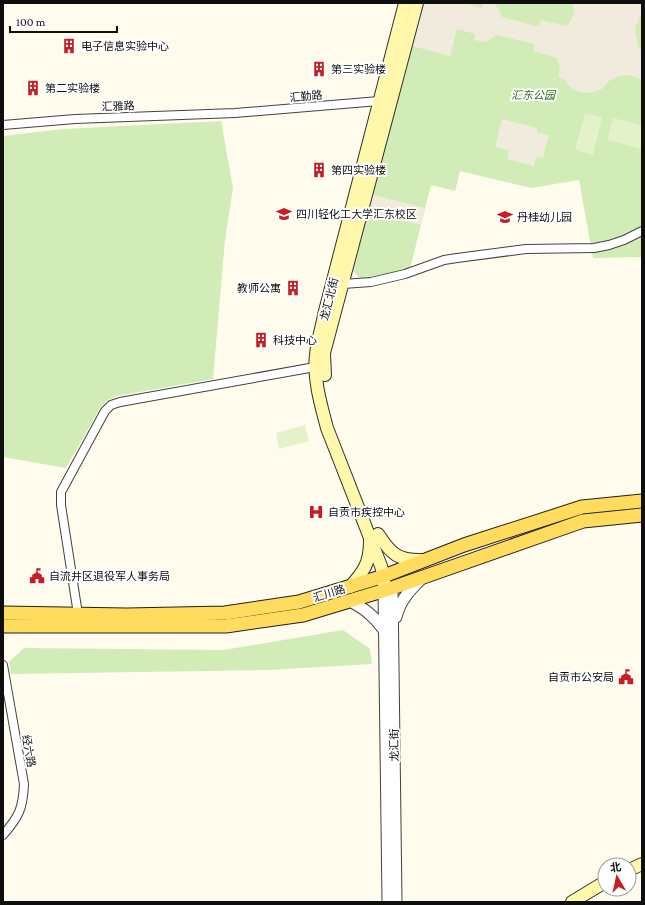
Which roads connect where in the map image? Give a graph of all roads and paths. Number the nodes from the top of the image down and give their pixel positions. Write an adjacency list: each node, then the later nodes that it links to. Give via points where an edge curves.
1 (405, 3): 3 (main road, 龙汇北街)
2 (417, 3): 7 (main road, 龙汇北街)
3 (379, 101): 4 (street, 汇勤路); 8 (main road, 龙汇北街, via 324,315)
4 (235, 113): 5 (street, 汇雅路, via 75,119)
5 (3, 125)
6 (642, 231): 7 (street, via 624,240 594,248 526,249 457,258 371,282)
7 (343, 284): 11 (main road, 龙汇北街, via 324,353 324,366 334,426)
8 (315, 368): 11 (main road, 龙汇北街, via 327,428); 19 (street, via 120,402 111,405 105,411 61,492)
9 (642, 501): 12 (main road, 汇川路, via 582,507)
10 (642, 515): 14 (main road, 汇川路, via 583,521)
11 (374, 535): 12 (main road, via 388,550 408,561); 13 (main road, 龙汇北街, via 389,563); 15 (main road, via 363,572)
12 (426, 560): 13 (main road, 汇川路)
13 (388, 575): 15 (main road, 汇川路); 16 (main road, 龙汇北街)
14 (422, 578): 16 (main road, 汇川路); 21 (street, via 407,593)
15 (350, 587): 19 (main road, 汇川路, via 300,602 225,613)
16 (388, 589): 17 (main road, 汇川路); 21 (street, 龙汇街)
17 (350, 601): 20 (main road, 汇川路, via 303,615 226,626); 21 (street, via 362,607)
18 (3, 613): 19 (main road, 汇川路)
19 (78, 614)
20 (3, 626)
21 (388, 628): 26 (street, 龙汇街); 27 (street, 龙汇街)
22 (3, 665): 23 (street, 经六路, via 24,784 20,811)
23 (3, 835)
24 (597, 887): 28 (main road)
25 (597, 896): 29 (main road)
26 (388, 902)
27 (396, 902)
28 (572, 902)
29 (586, 902)

